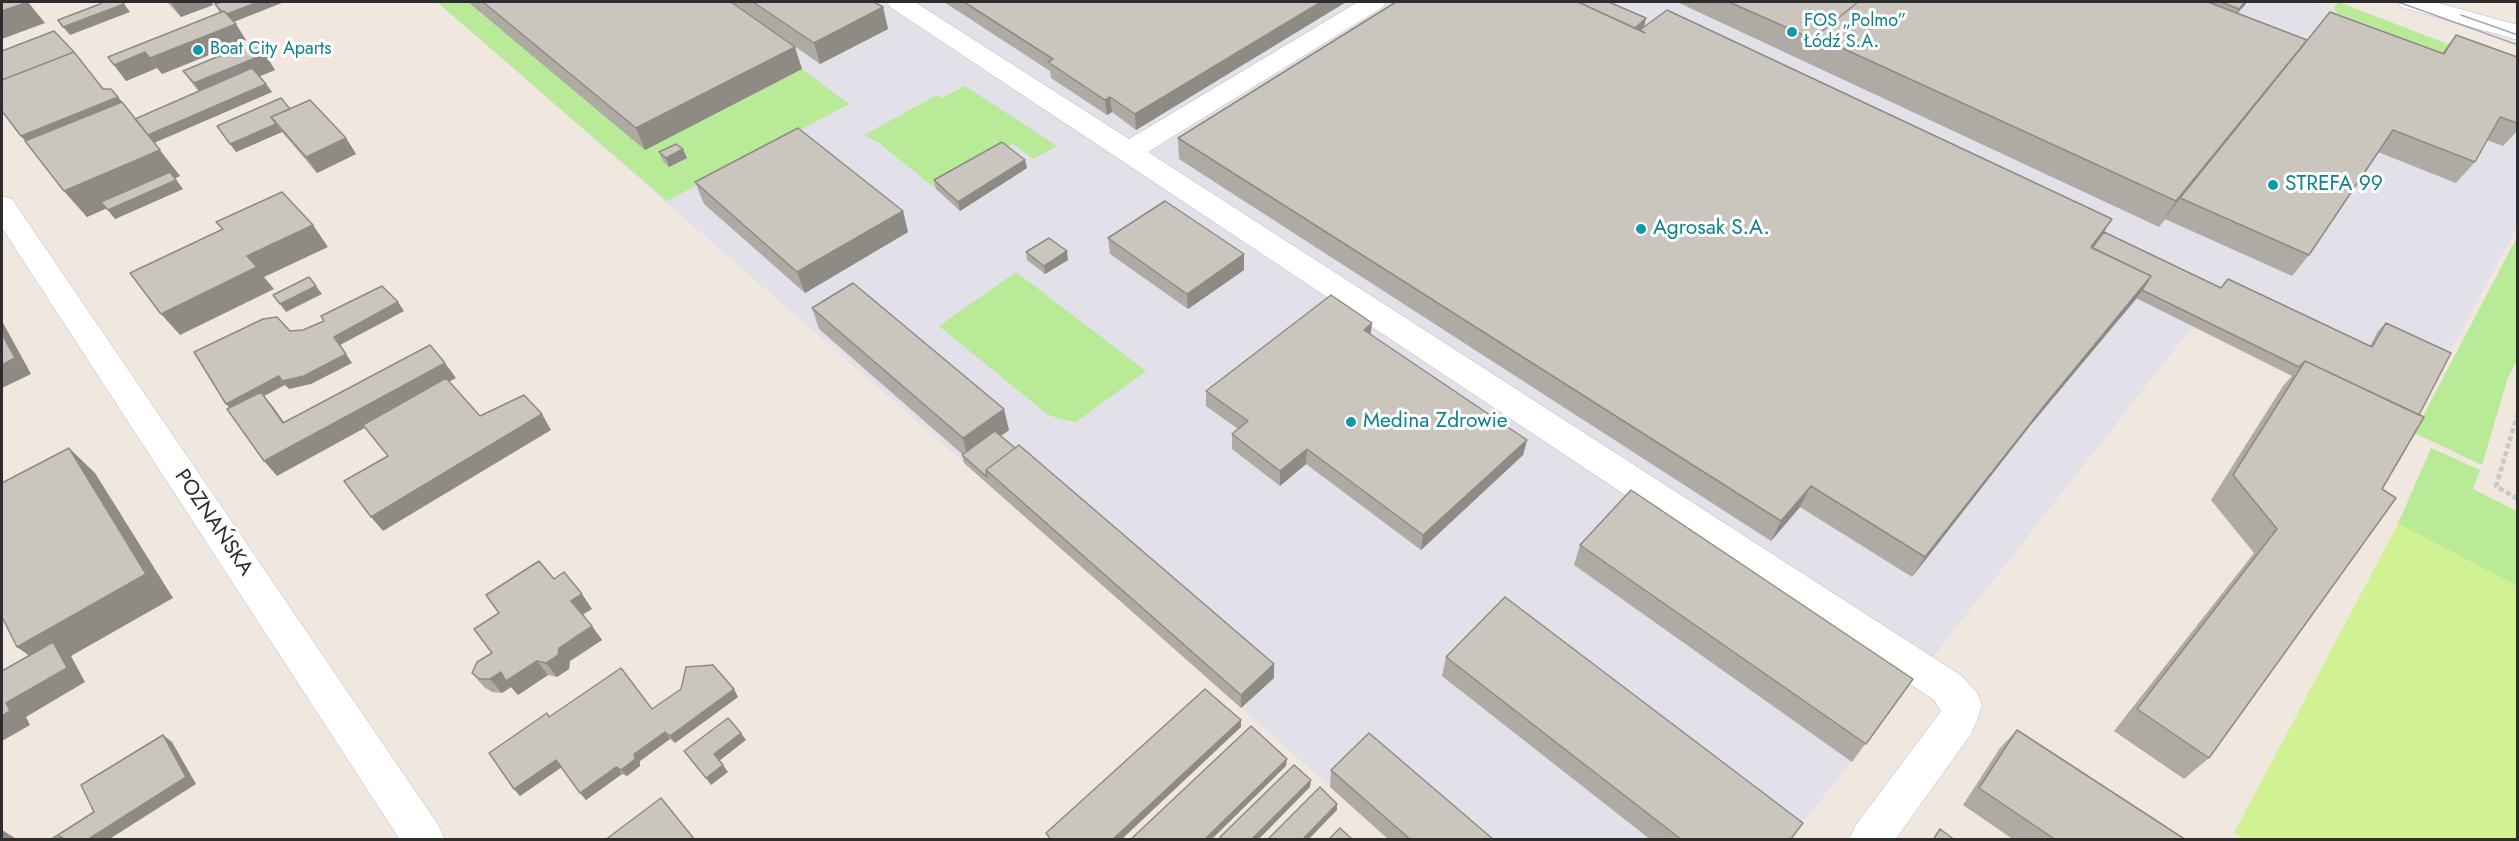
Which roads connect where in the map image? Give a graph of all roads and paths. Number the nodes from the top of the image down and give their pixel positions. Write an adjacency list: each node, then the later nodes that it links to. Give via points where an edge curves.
1 (898, 2): 8 (street)
2 (1374, 2): 8 (street)
3 (2410, 2): 4 (street)
4 (2438, 11): 5 (street); 6 (street); 7 (street)
5 (2517, 33)
6 (2517, 40)
7 (2517, 53)
8 (1128, 152): 13 (street, via 1948,688 1962,705 1957,721)
9 (2, 206): 12 (street, POZNAŃSKA)
10 (2517, 413): 11 (path, via 2496,486)
11 (2517, 499)
12 (424, 840)
13 (1870, 840)

